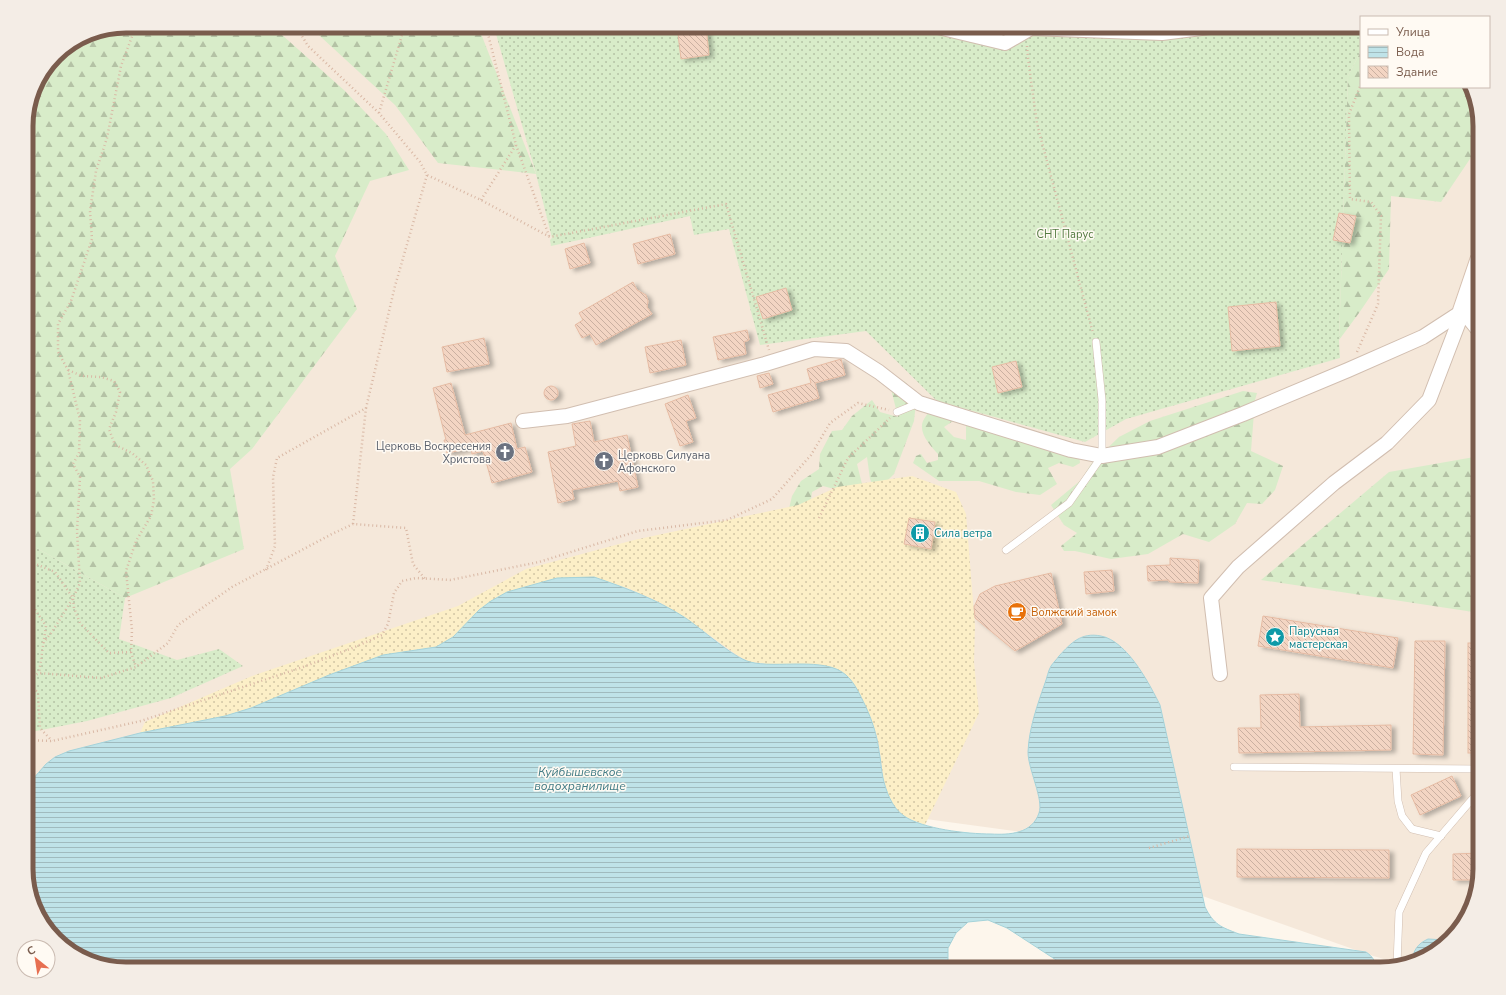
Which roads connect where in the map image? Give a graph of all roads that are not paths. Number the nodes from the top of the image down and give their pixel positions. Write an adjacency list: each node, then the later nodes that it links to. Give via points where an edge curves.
1 (963, 33): 2 (street, via 1005,43)
2 (1022, 33)
3 (1473, 282): 4 (street)
4 (1463, 312): 5 (street); 10 (street, via 1423,337 1158,447); 12 (street, via 1429,400 1387,443 1334,483 1238,567 1211,598)
5 (1473, 324)
6 (1096, 342): 10 (lane, via 1102,400)
7 (919, 403): 8 (lane); 9 (street, via 879,372 846,351 814,349 567,416); 10 (street, via 1072,450)
8 (897, 412)
9 (523, 421)
10 (1102, 456): 11 (lane, via 1069,503)
11 (1006, 550)
12 (1220, 674)
13 (1234, 768): 14 (lane)
14 (1396, 769): 15 (lane); 17 (lane, via 1398,801 1402,816 1412,829)
15 (1473, 769)
16 (1473, 798): 17 (lane)
17 (1441, 836): 18 (lane, via 1426,853 1399,912)
18 (1397, 960)

